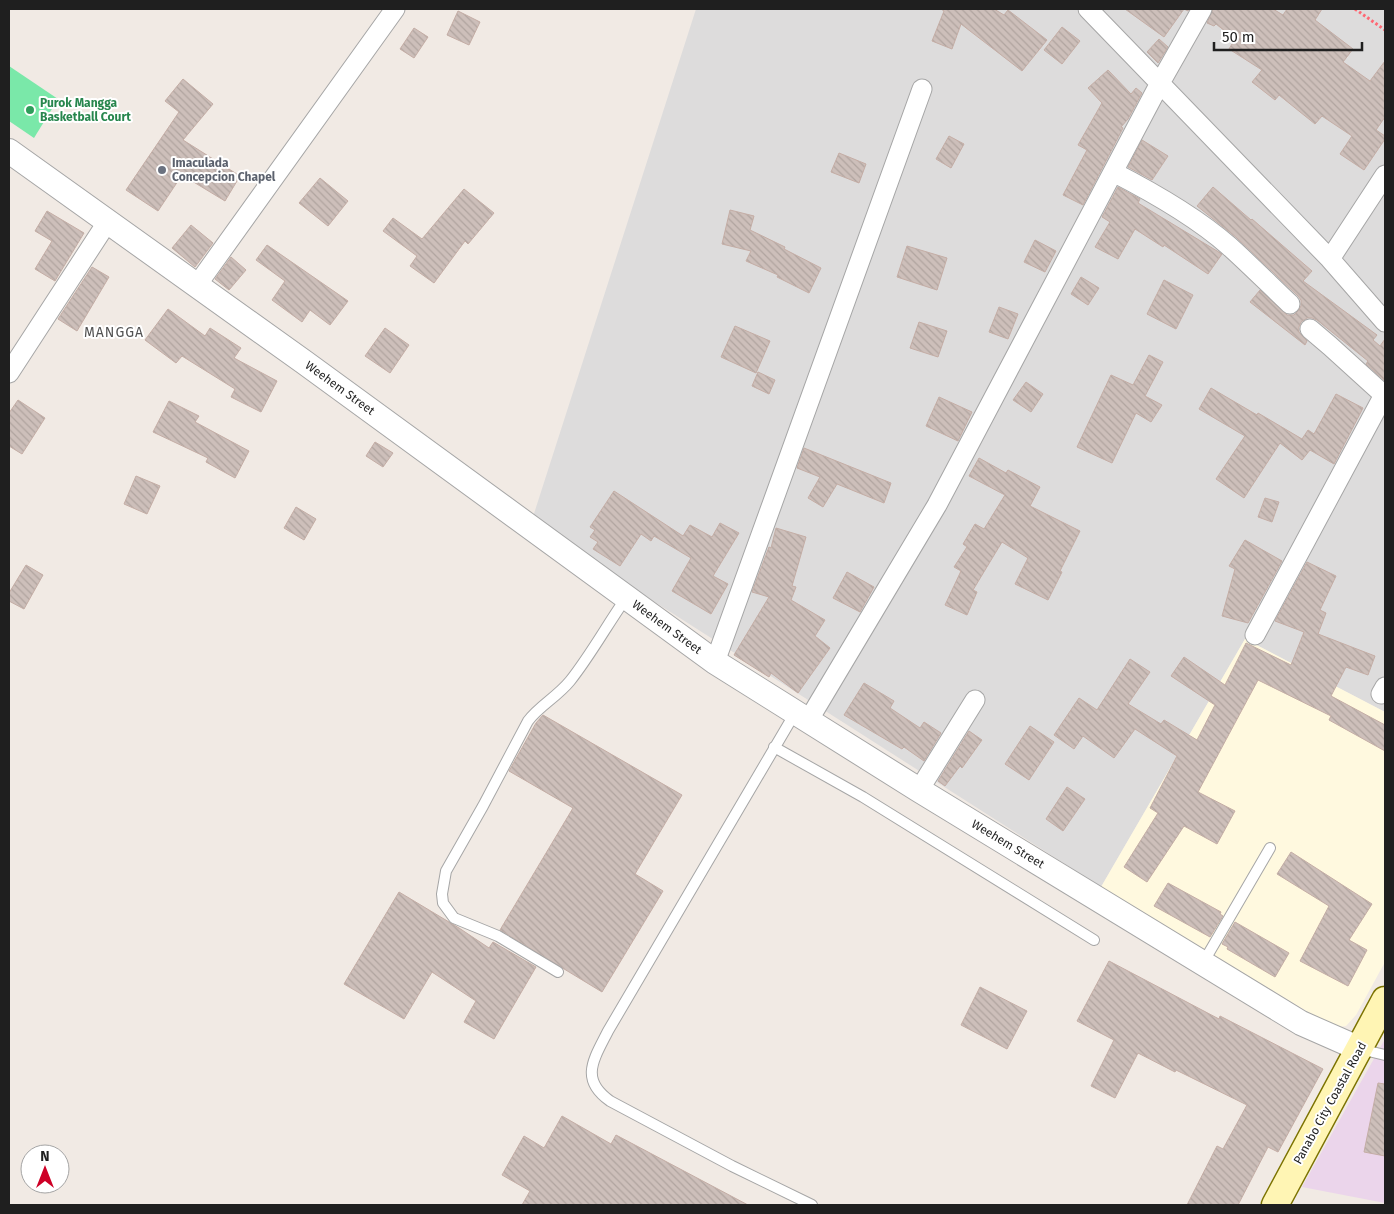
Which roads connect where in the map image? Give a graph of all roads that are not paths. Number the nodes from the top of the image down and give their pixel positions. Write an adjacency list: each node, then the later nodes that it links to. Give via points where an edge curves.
1 (395, 9): 11 (street)
2 (1088, 9): 4 (street)
3 (1202, 9): 4 (street)
4 (1160, 83): 7 (street); 10 (street)
5 (922, 89): 19 (street)
6 (9, 151): 9 (street, Weehem Street)
7 (1113, 172): 12 (street, via 1212,233); 21 (street, via 937,505)
8 (1385, 174): 10 (street)
9 (108, 221): 11 (street, Weehem Street); 15 (street)
10 (1330, 260): 13 (street)
11 (197, 285): 17 (street, Weehem Street)
12 (1290, 304)
13 (1385, 322)
14 (1310, 329): 16 (street)
15 (9, 374)
16 (1385, 394): 18 (street)
17 (626, 598): 19 (street, Weehem Street); 27 (lane, via 570,682 534,712 528,721 446,871 442,894 454,918 498,936)
18 (1255, 635)
19 (715, 662): 21 (street, Weehem Street)
20 (975, 700): 23 (street)
21 (801, 717): 22 (lane); 23 (street, Weehem Street)
22 (774, 747): 25 (lane, via 863,797); 31 (lane, via 608,1031 594,1059 592,1078 598,1092 610,1101)
23 (919, 790): 26 (street, Weehem Street)
24 (1270, 848): 26 (lane)
25 (1094, 940)
26 (1203, 963): 29 (street, Weehem Street, via 1302,1023)
27 (558, 972)
28 (1385, 1000): 29 (main road, Panabo City Coastal Road)
29 (1360, 1049): 30 (lane); 32 (main road, Panabo City Coastal Road)
30 (1385, 1055)
31 (812, 1205)
32 (1275, 1205)

